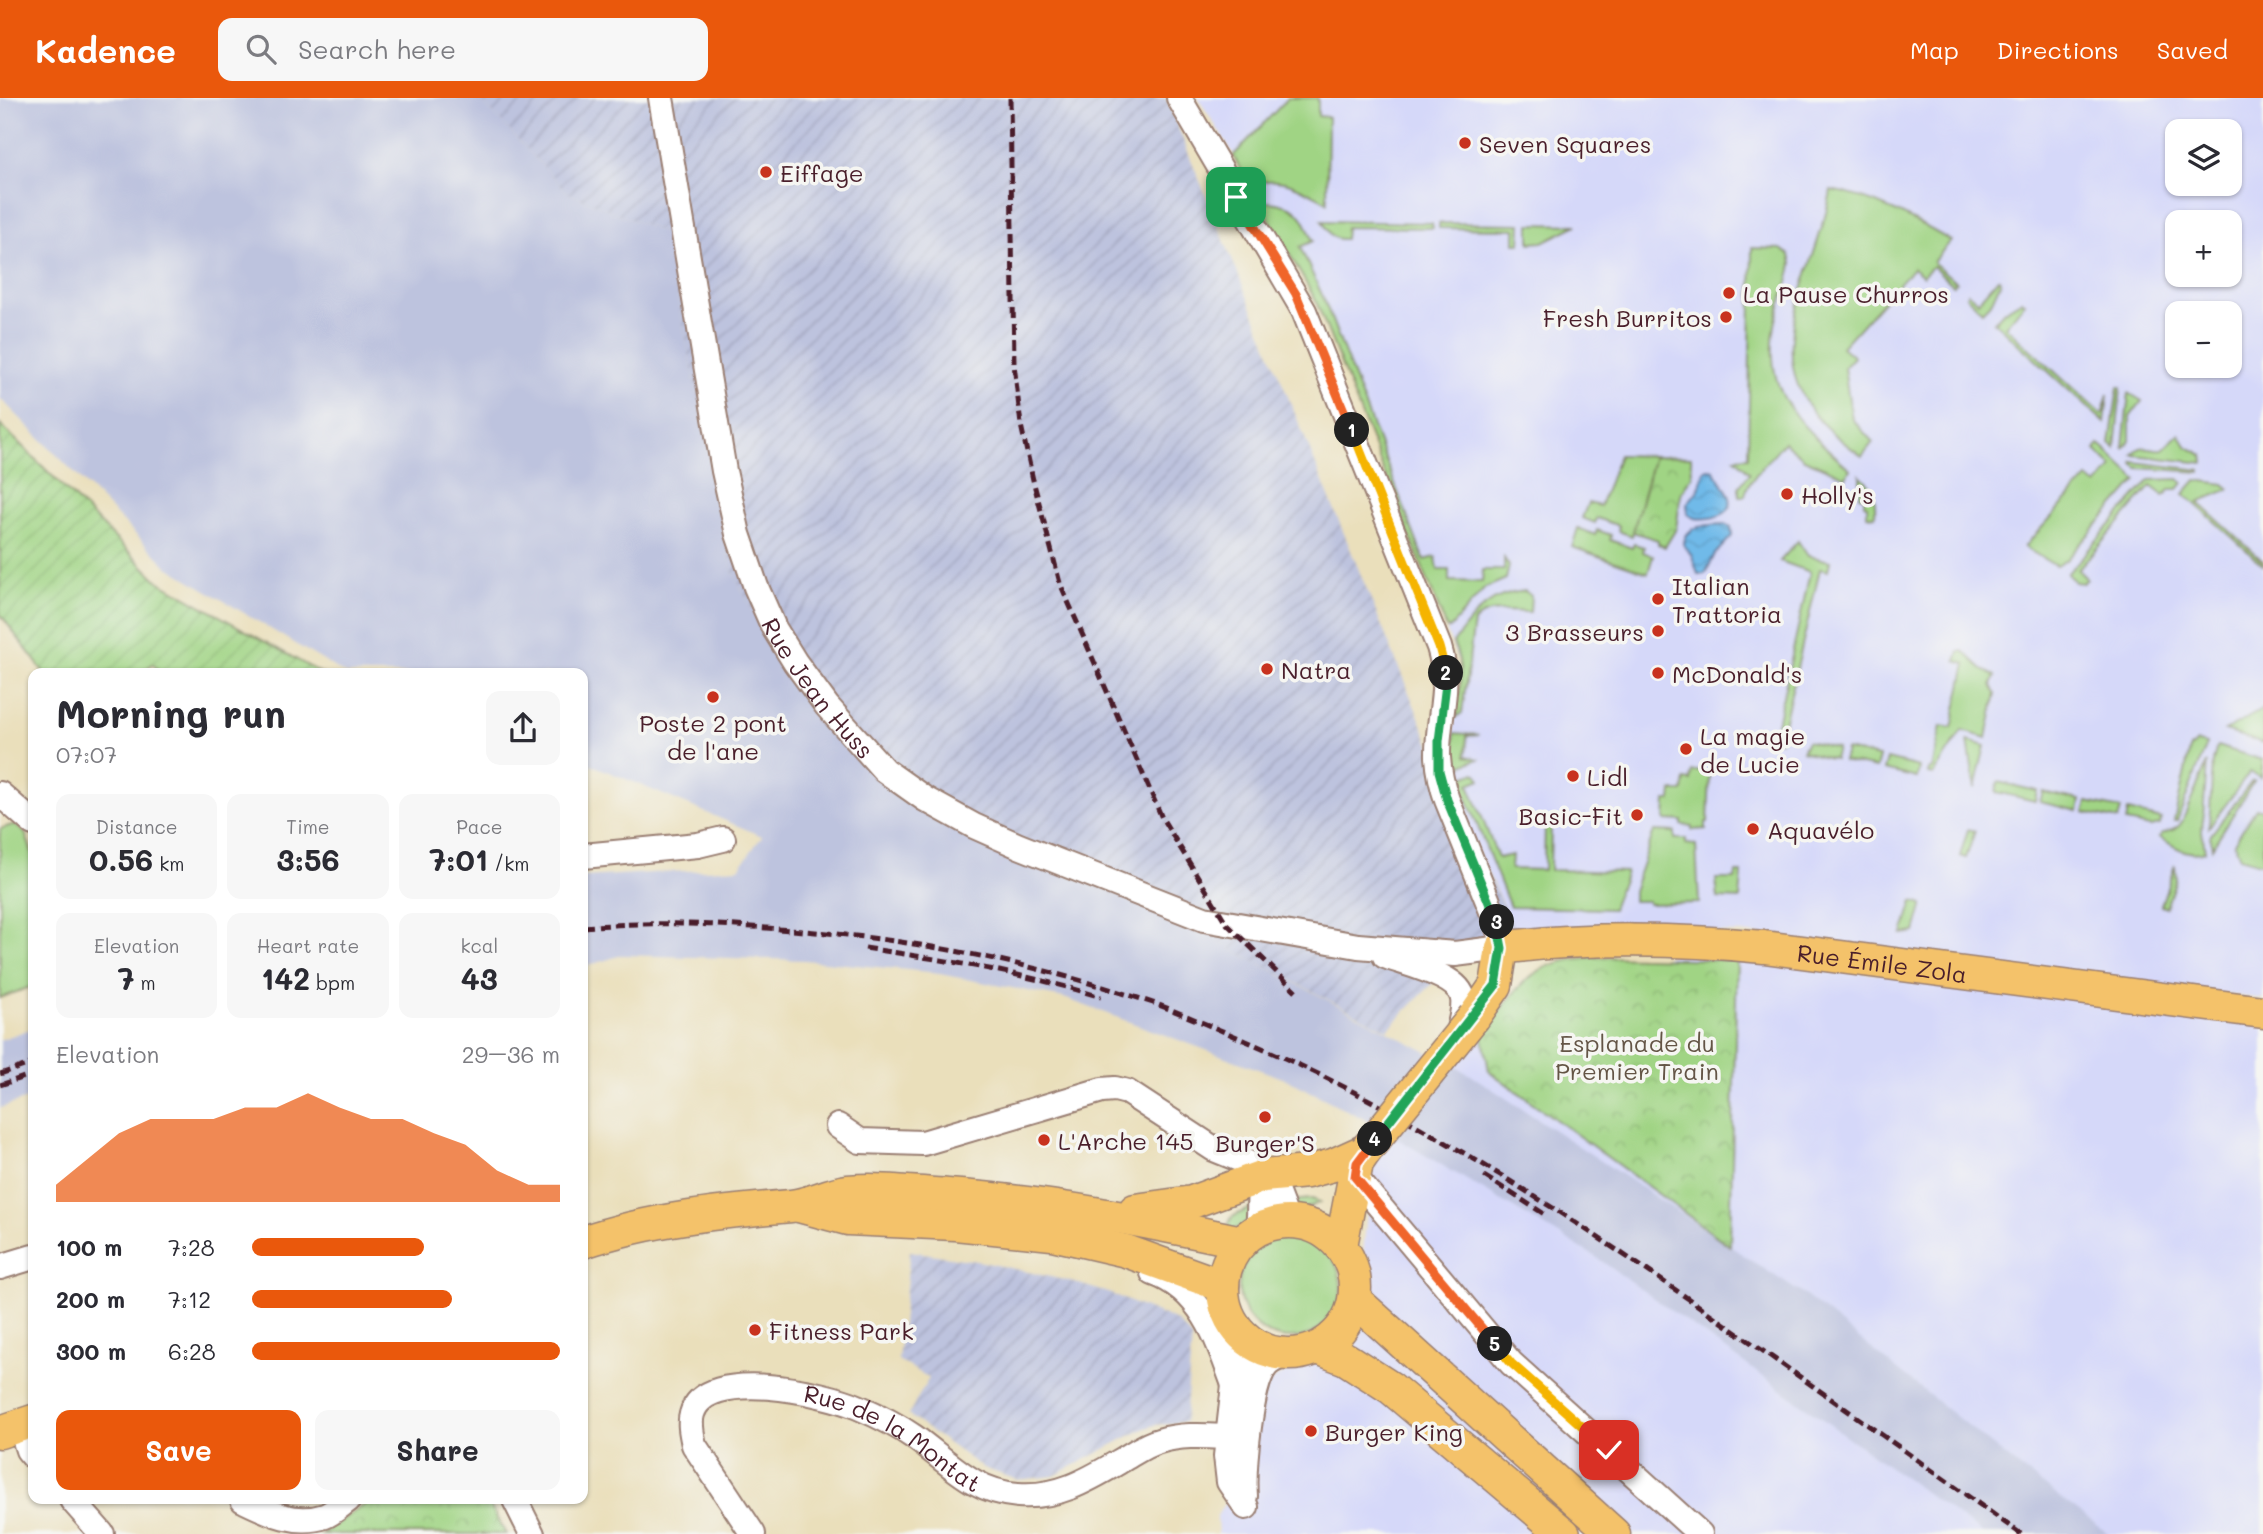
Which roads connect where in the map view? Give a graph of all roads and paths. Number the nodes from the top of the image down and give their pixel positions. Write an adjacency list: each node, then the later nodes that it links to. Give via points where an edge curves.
1 (661, 98): 7 (street, Rue Jean Huss, via 738,534 774,628 827,706 884,770 974,827 1204,919)
2 (1180, 98): 8 (street, via 1304,311 1439,647 1446,684 1439,741 1441,782 1500,932)
3 (0, 794): 4 (street)
4 (28, 819)
5 (723, 839): 6 (street)
6 (588, 856)
7 (1358, 946): 8 (street, Rue Jean Huss, via 1455,954); 10 (street, Rue Jean Huss, via 1447,978 1459,988)
8 (1502, 948): 9 (main road, Rue Émile Zola, via 1595,942 1732,944); 10 (main road, via 1496,985)
9 (2263, 1012)
10 (1464, 1020): 13 (main road, bridge)
11 (838, 1126): 12 (street, via 860,1140 923,1143 1115,1089 1127,1092)
12 (1214, 1149): 14 (street, via 1246,1162); 15 (street, via 1219,1163)
13 (1360, 1163): 14 (main road); 17 (main road, via 1330,1201); 20 (main road); 42 (street, via 1511,1363)
14 (1263, 1176): 15 (main road); 17 (street, via 1273,1184); 18 (street, via 1258,1190 1260,1219)
15 (1215, 1195): 16 (main road, via 1172,1206)
16 (1052, 1220): 18 (main road, via 1140,1220); 19 (main road, via 933,1194 847,1191 798,1206 668,1220); 23 (main road); 28 (street, via 1086,1252 1167,1278 1183,1289 1218,1340)
17 (1296, 1223): 18 (main road, via 1272,1224); 20 (main road, via 1324,1232)
18 (1249, 1237): 23 (main road, via 1229,1262)
19 (588, 1240)
20 (1341, 1246): 24 (main road, via 1356,1281)
21 (28, 1259): 22 (street)
22 (0, 1267)
23 (1223, 1286): 25 (main road, via 1224,1303)
24 (1355, 1300): 26 (main road, via 1348,1320); 41 (main road)
25 (1239, 1332): 27 (main road, via 1268,1351); 28 (street, via 1242,1365)
26 (1318, 1348): 27 (main road); 40 (main road, via 1346,1359 1391,1388)
27 (1285, 1354): 30 (street, via 1265,1366 1260,1377 1244,1467 1246,1507 1229,1482)
28 (1234, 1385): 30 (street)
29 (18, 1426): 31 (street)
30 (1228, 1437): 39 (street, Rue de la Montat, via 1160,1440 1080,1485 1038,1495 993,1492 912,1436 856,1406 794,1390 718,1389 701,1399 692,1413 694,1445)
31 (28, 1450)
32 (76, 1504): 37 (street)
33 (252, 1504): 36 (street)
34 (342, 1504): 36 (street)
35 (517, 1504): 38 (street)
36 (300, 1527)
37 (102, 1534)
38 (532, 1534)
39 (754, 1534)
40 (1564, 1534)
41 (1614, 1534)
42 (1700, 1534)

